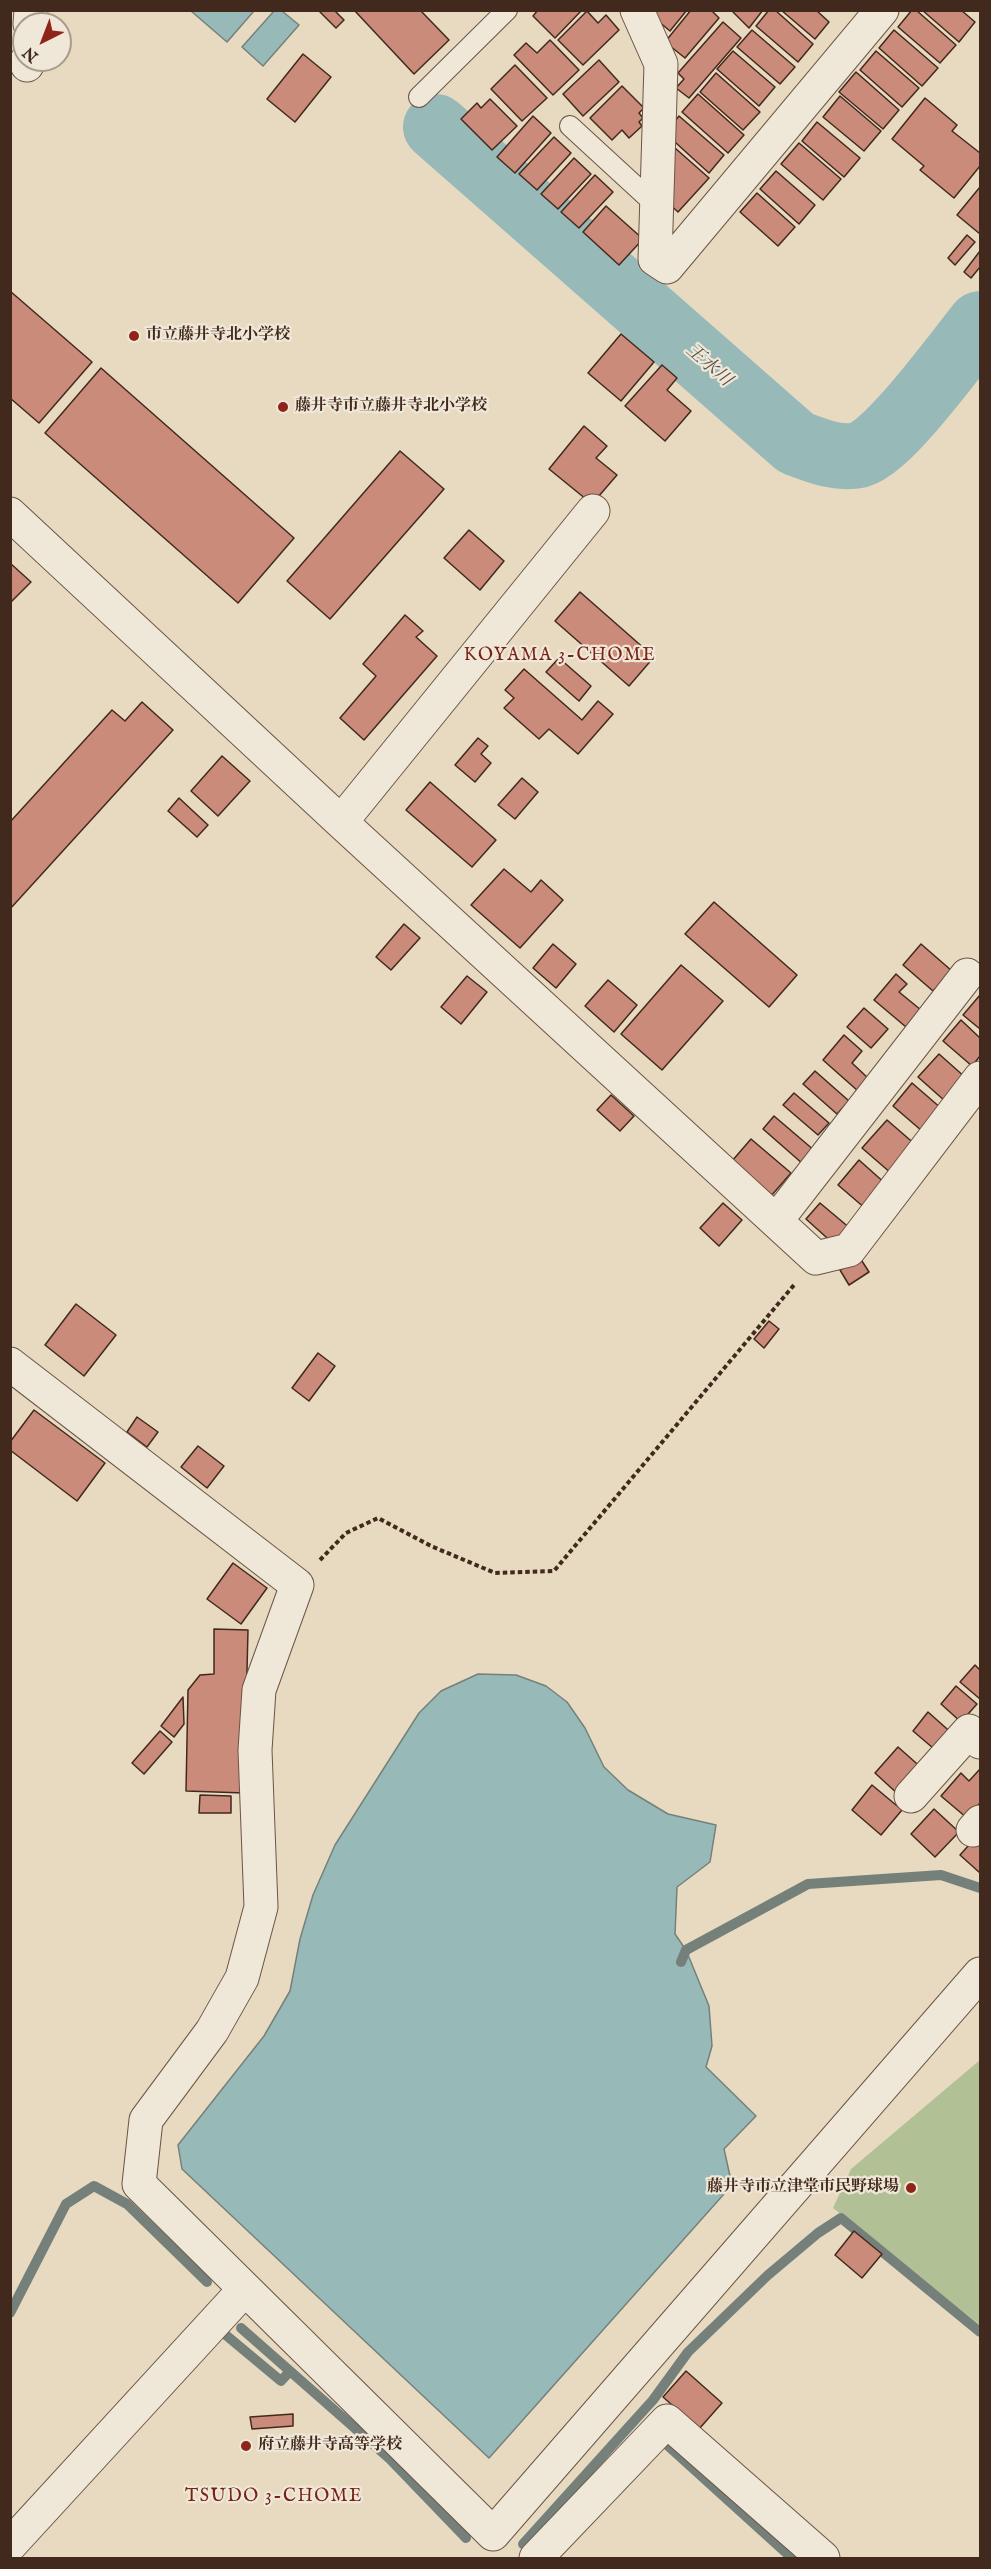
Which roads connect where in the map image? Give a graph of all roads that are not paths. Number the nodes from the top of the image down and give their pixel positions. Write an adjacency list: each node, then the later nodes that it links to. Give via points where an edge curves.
1 (507, 10): 4 (lane)
2 (637, 10): 6 (street, via 661,64)
3 (882, 10): 6 (street, via 667,267 655,259)
4 (419, 97)
5 (570, 126): 6 (lane)
6 (657, 206)
7 (593, 511): 9 (street)
8 (10, 514): 9 (street)
9 (341, 822): 12 (street)
10 (968, 975): 12 (street)
11 (981, 1078): 12 (street, via 849,1250 816,1258)
12 (776, 1221)
13 (10, 1364): 17 (street, via 297,1585 259,1690 255,1750 261,1906 242,1978 212,2031 146,2120 139,2184)
14 (981, 1742): 15 (street, via 969,1731)
15 (911, 1796)
16 (981, 1974): 18 (street)
17 (245, 2289): 18 (street); 19 (street)
18 (493, 2534): 20 (street)
19 (10, 2546)
20 (518, 2559)
21 (536, 2559): 22 (street, via 667,2421)
22 (823, 2559)

